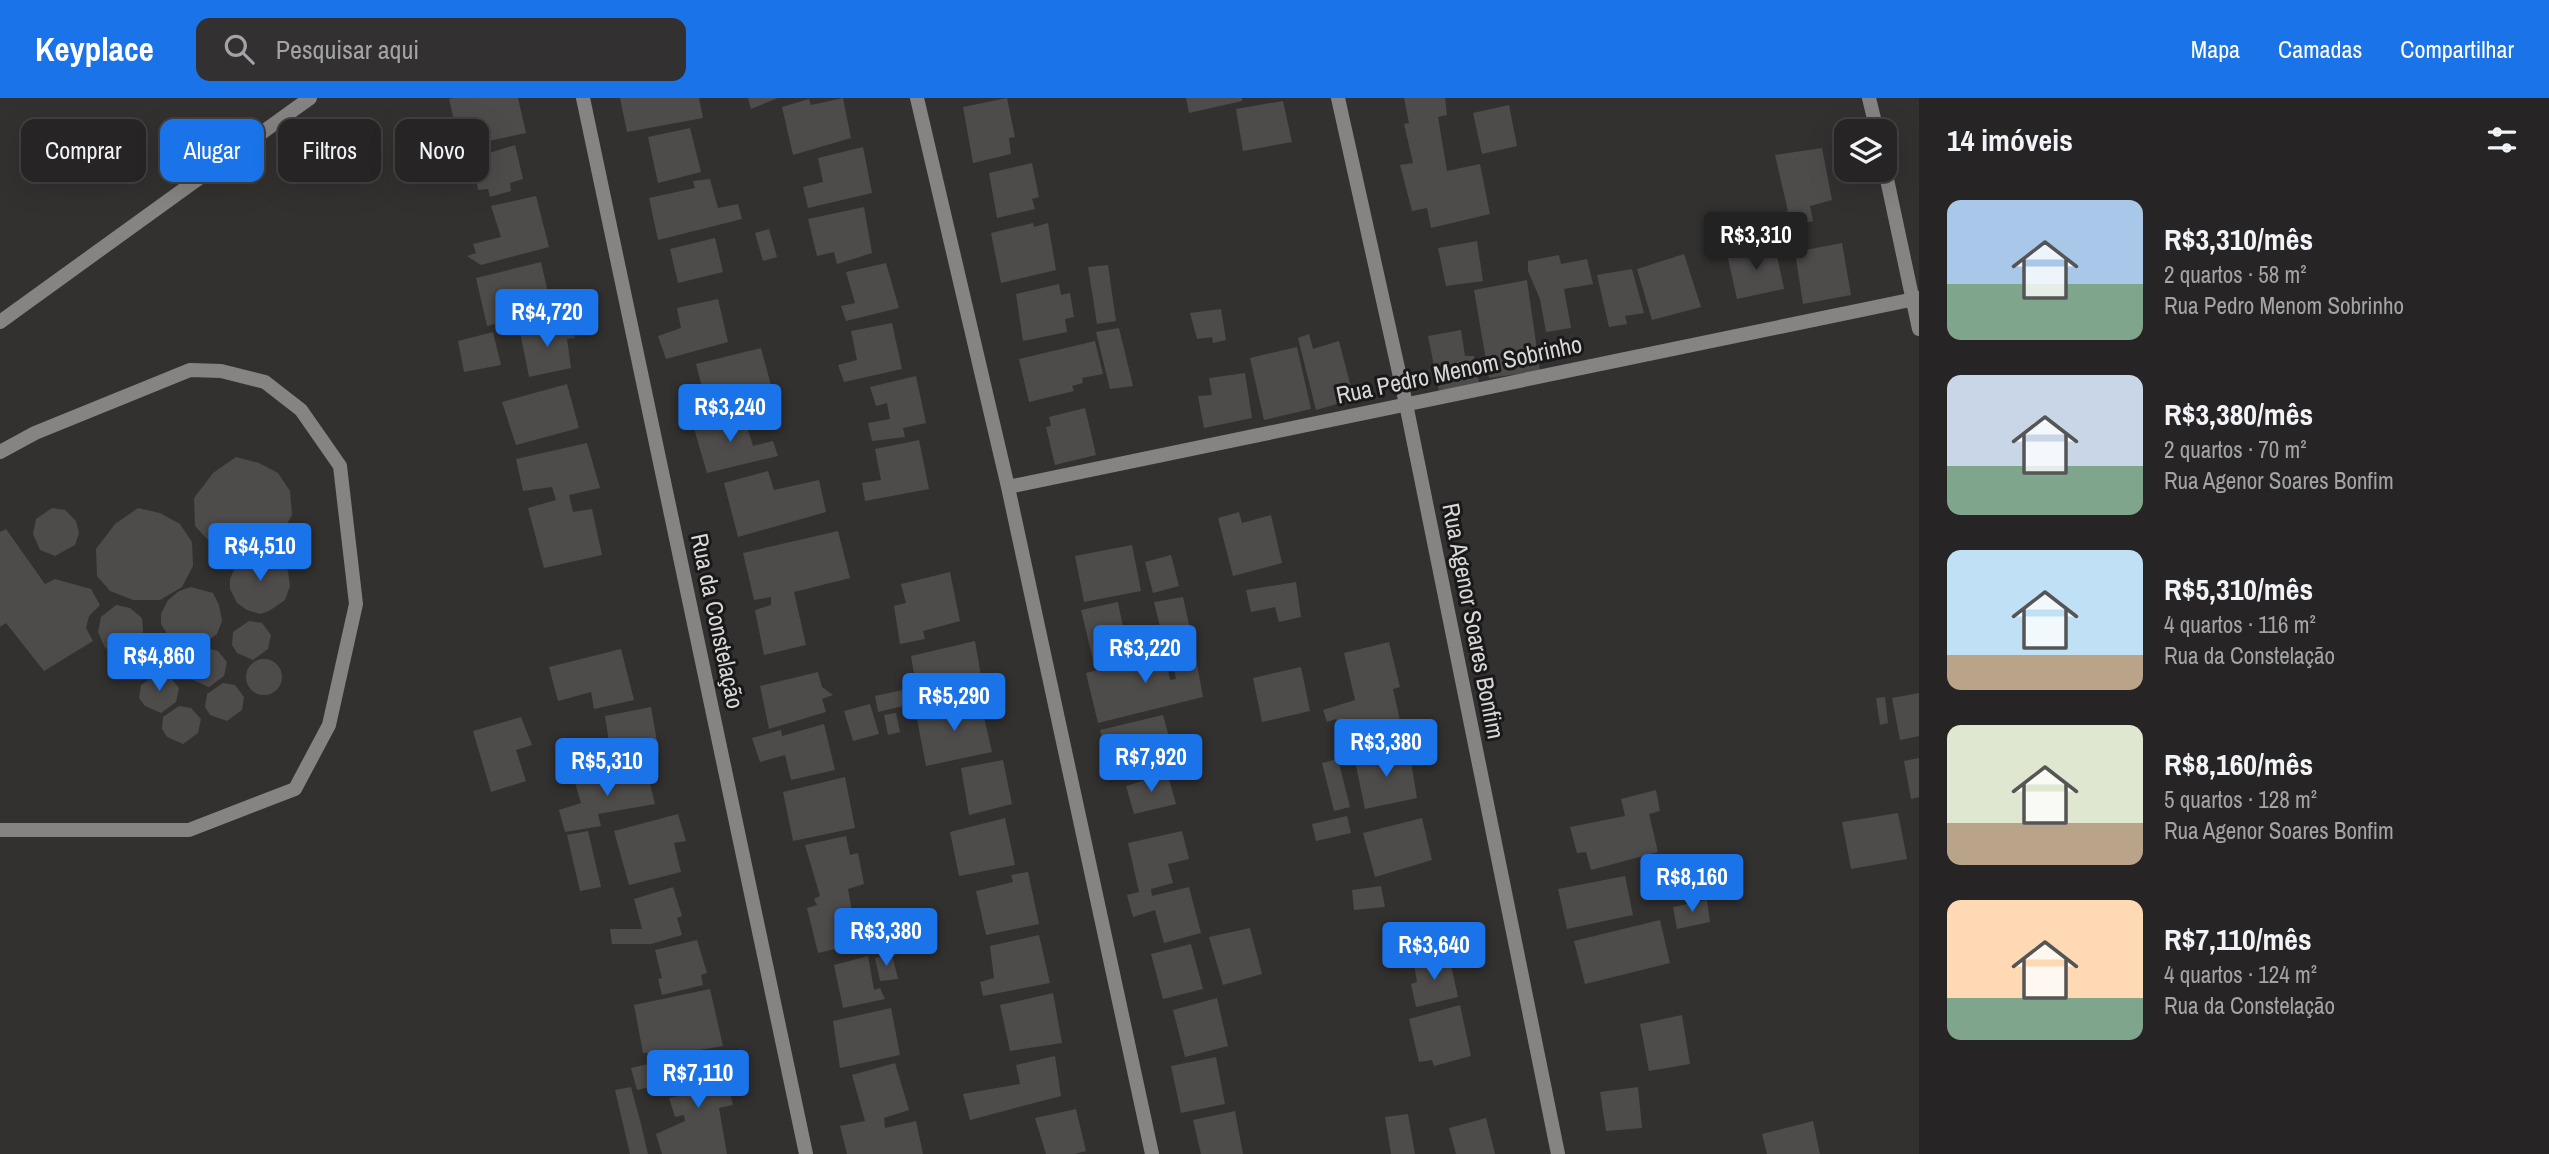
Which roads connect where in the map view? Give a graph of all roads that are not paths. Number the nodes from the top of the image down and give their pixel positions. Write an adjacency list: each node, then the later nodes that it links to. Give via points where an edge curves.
1 (310, 98): 9 (street)
2 (583, 98): 15 (street, Rua da Constelação)
3 (918, 98): 13 (street)
4 (1338, 98): 11 (street, Rua Agenor Soares Bonfim)
5 (1870, 98): 6 (street)
6 (1874, 119)
7 (1888, 182): 8 (street)
8 (1916, 298): 10 (street); 11 (street, Rua Pedro Menom Sobrinho)
9 (0, 322)
10 (1919, 329)
11 (1406, 404): 13 (street, Rua Pedro Menom Sobrinho); 17 (street, Rua Agenor Soares Bonfim)
12 (0, 452): 14 (street, via 35,433 190,370 221,371 265,382 301,410 340,466 356,604 329,725 295,789 189,830)
13 (1008, 488): 16 (street)
14 (0, 830)
15 (806, 1154)
16 (1152, 1154)
17 (1558, 1154)

